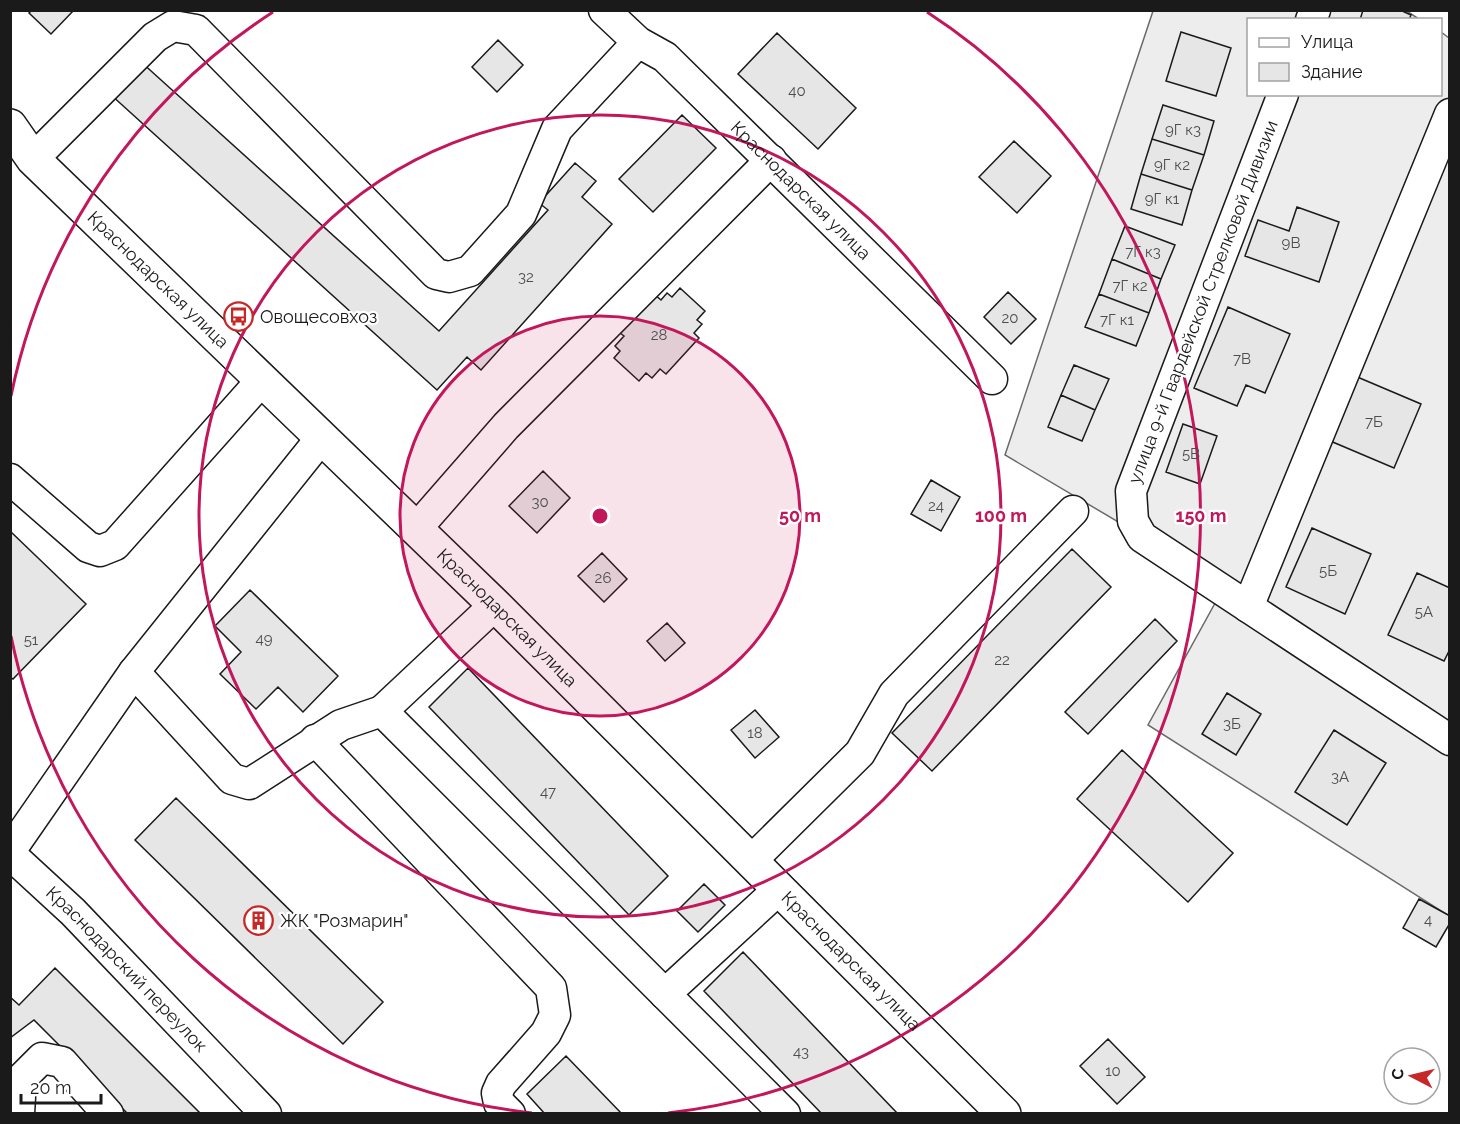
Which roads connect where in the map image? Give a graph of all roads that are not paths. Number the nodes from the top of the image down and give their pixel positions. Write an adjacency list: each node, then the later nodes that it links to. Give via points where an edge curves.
1 (604, 10): 2 (street, Краснодарская улица)
2 (638, 42): 6 (street, via 558,129 521,214 470,271 450,278 436,274 196,30 173,26 155,37); 7 (street, Краснодарская улица, via 665,57)
3 (1282, 96): 15 (street, улица 9-й Гвардейской Стрелковой Дивизии, via 1131,491 1133,521 1142,537)
4 (1449, 114): 15 (street)
5 (10, 126): 6 (main road, Краснодарская улица)
6 (33, 159): 9 (main road, Краснодарская улица)
7 (771, 160): 8 (street, Краснодарская улица); 13 (street, via 506,426)
8 (992, 379)
9 (262, 380): 10 (main road, Краснодарская улица); 11 (street, via 115,545 100,551 88,547)
10 (322, 437): 13 (main road, Краснодарская улица); 16 (street)
11 (10, 479)
12 (1073, 512): 21 (street, via 894,694 860,753)
13 (417, 528): 14 (main road, Краснодарская улица)
14 (495, 605): 17 (street); 21 (main road, Краснодарская улица)
15 (1248, 607): 19 (street, улица 9-й Гвардейской Стрелковой Дивизии)
16 (134, 672): 18 (street, via 232,779 249,784); 20 (street)
17 (382, 711): 18 (street, via 341,725); 23 (street)
18 (315, 740): 27 (street, via 551,988 555,1015 546,1033 496,1093)
19 (1449, 740)
20 (10, 852): 26 (street, Краснодарский переулок, via 74,912)
21 (751, 861): 22 (main road, Краснодарская улица)
22 (779, 888): 23 (street); 29 (main road, Краснодарская улица)
23 (665, 993): 28 (street)
24 (19, 1113): 25 (street, via 21,1078 42,1058 62,1062)
25 (108, 1113)
26 (266, 1113)
27 (510, 1113)
28 (785, 1113)
29 (1004, 1113)

